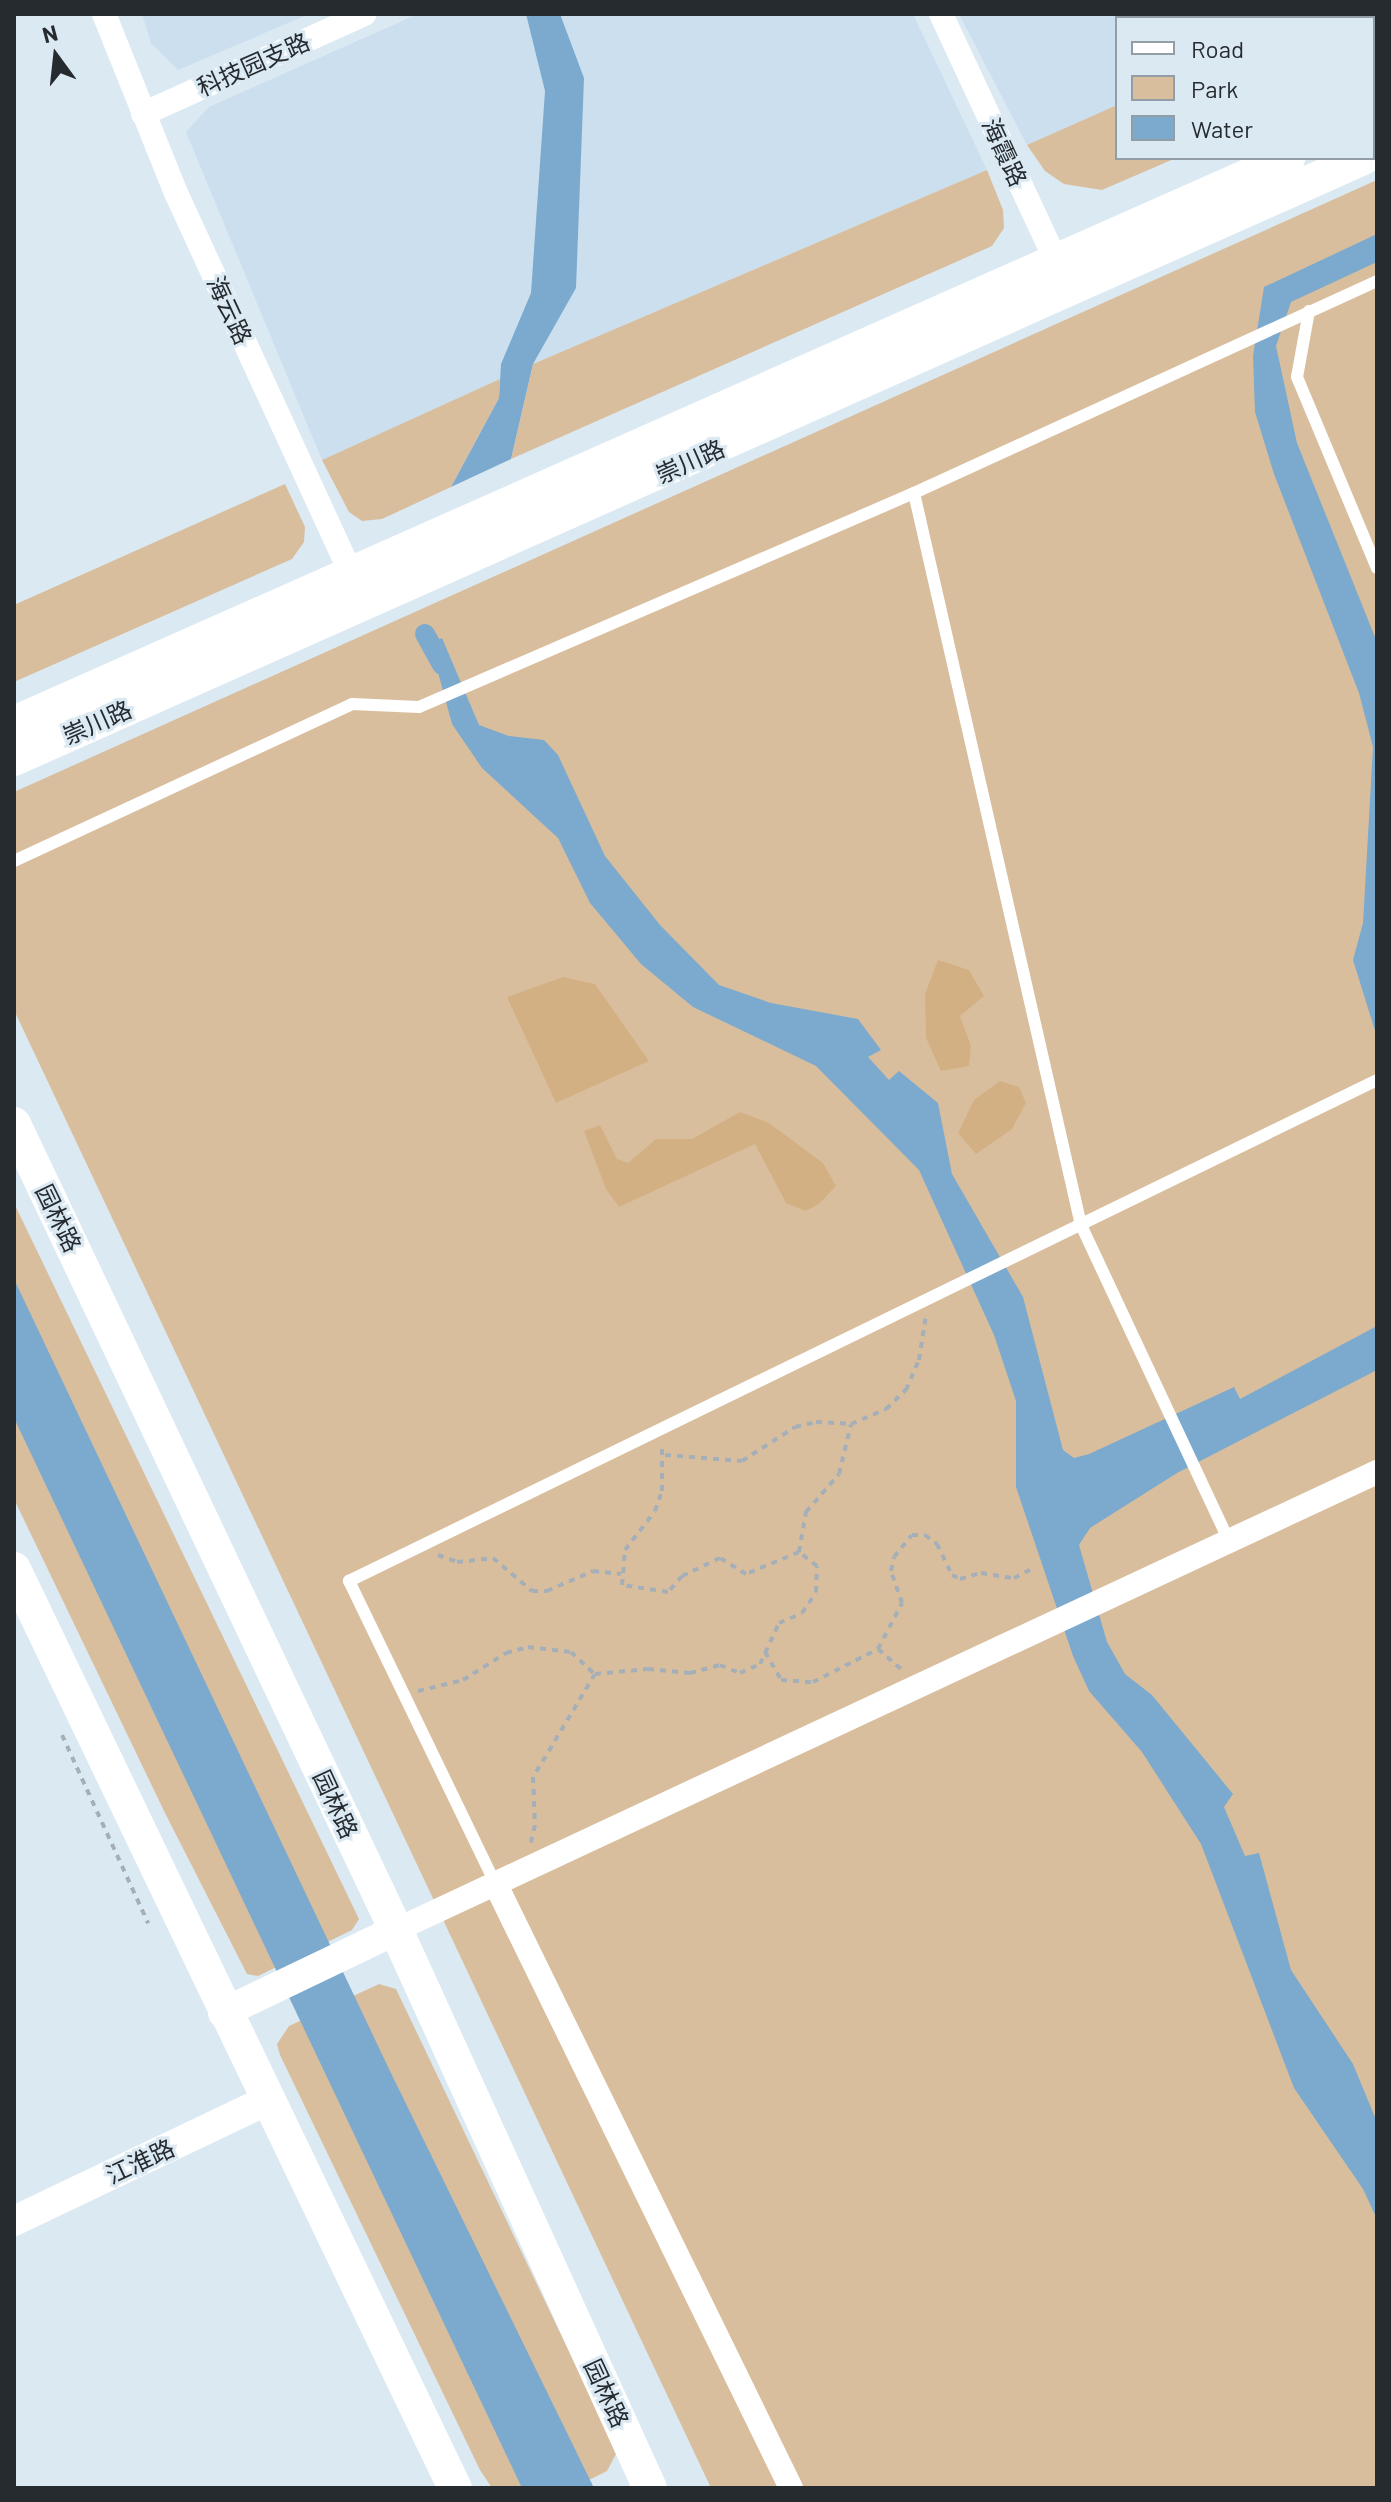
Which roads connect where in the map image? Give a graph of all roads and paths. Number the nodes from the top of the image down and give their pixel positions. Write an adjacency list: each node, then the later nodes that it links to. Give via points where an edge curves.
1 (104, 14): 4 (street, 海云路)
2 (364, 14): 4 (street, 科技园支路)
3 (941, 14): 7 (street, 海霞路)
4 (143, 114): 13 (street, 海云路)
5 (1283, 160): 7 (main road, 崇川路)
6 (1359, 160): 9 (main road, 崇川路)
7 (1055, 258): 9 (street, 海霞路); 13 (main road, 崇川路)
8 (1377, 281): 10 (lane)
9 (1068, 292): 14 (main road, 崇川路)
10 (1309, 311): 11 (lane); 12 (lane, via 1297,377)
11 (914, 493): 17 (lane, via 419,707 352,704); 20 (lane)
12 (1377, 568)
13 (351, 571): 14 (street, 海云路); 15 (main road, 崇川路)
14 (364, 604): 16 (main road, 崇川路)
15 (14, 723)
16 (14, 759)
17 (14, 861)
18 (1377, 1080): 20 (lane)
19 (14, 1124): 41 (main road, 园林路)
20 (1081, 1225): 21 (lane); 26 (lane)
21 (926, 1300): 22 (path, via 926,1334 906,1390 886,1409); 23 (lane)
22 (851, 1424): 24 (path, via 795,1427 742,1461); 28 (path, via 839,1474 806,1512)
23 (656, 1431): 24 (path); 27 (lane)
24 (665, 1455): 31 (path, via 655,1511 625,1550)
25 (1377, 1472): 26 (street)
26 (1229, 1541): 35 (street)
27 (422, 1545): 31 (path, via 457,1562 493,1558 532,1591 547,1591 593,1571); 36 (lane, via 349,1581)
28 (799, 1552): 31 (path, via 746,1574 720,1558 702,1563 668,1592 622,1585); 33 (path, via 817,1566 816,1592 802,1613 779,1623)
29 (1034, 1568): 32 (path, via 1014,1578 981,1573 960,1579 952,1575 937,1544 925,1535 912,1535 894,1557 891,1571 902,1603)
30 (14, 1569): 42 (main road)
31 (621, 1574)
32 (878, 1649): 33 (path, via 813,1682 781,1680); 35 (path, via 897,1662)
33 (765, 1652): 34 (path, via 760,1664 740,1673 720,1665 690,1673 648,1669)
34 (595, 1674): 36 (path, via 571,1652 528,1647 506,1653 463,1680); 38 (path, via 533,1777 535,1825)
35 (915, 1689): 38 (street)
36 (404, 1696): 39 (lane)
37 (59, 1729): 40 (path)
38 (523, 1875): 39 (street)
39 (496, 1885): 41 (street); 47 (street)
40 (148, 1923)
41 (396, 1930): 42 (street); 45 (main road, 园林路)
42 (223, 2013): 43 (main road)
43 (266, 2101): 44 (street, 江淮路); 46 (main road)
44 (14, 2221)
45 (649, 2487)
46 (455, 2488)
47 (791, 2488)

